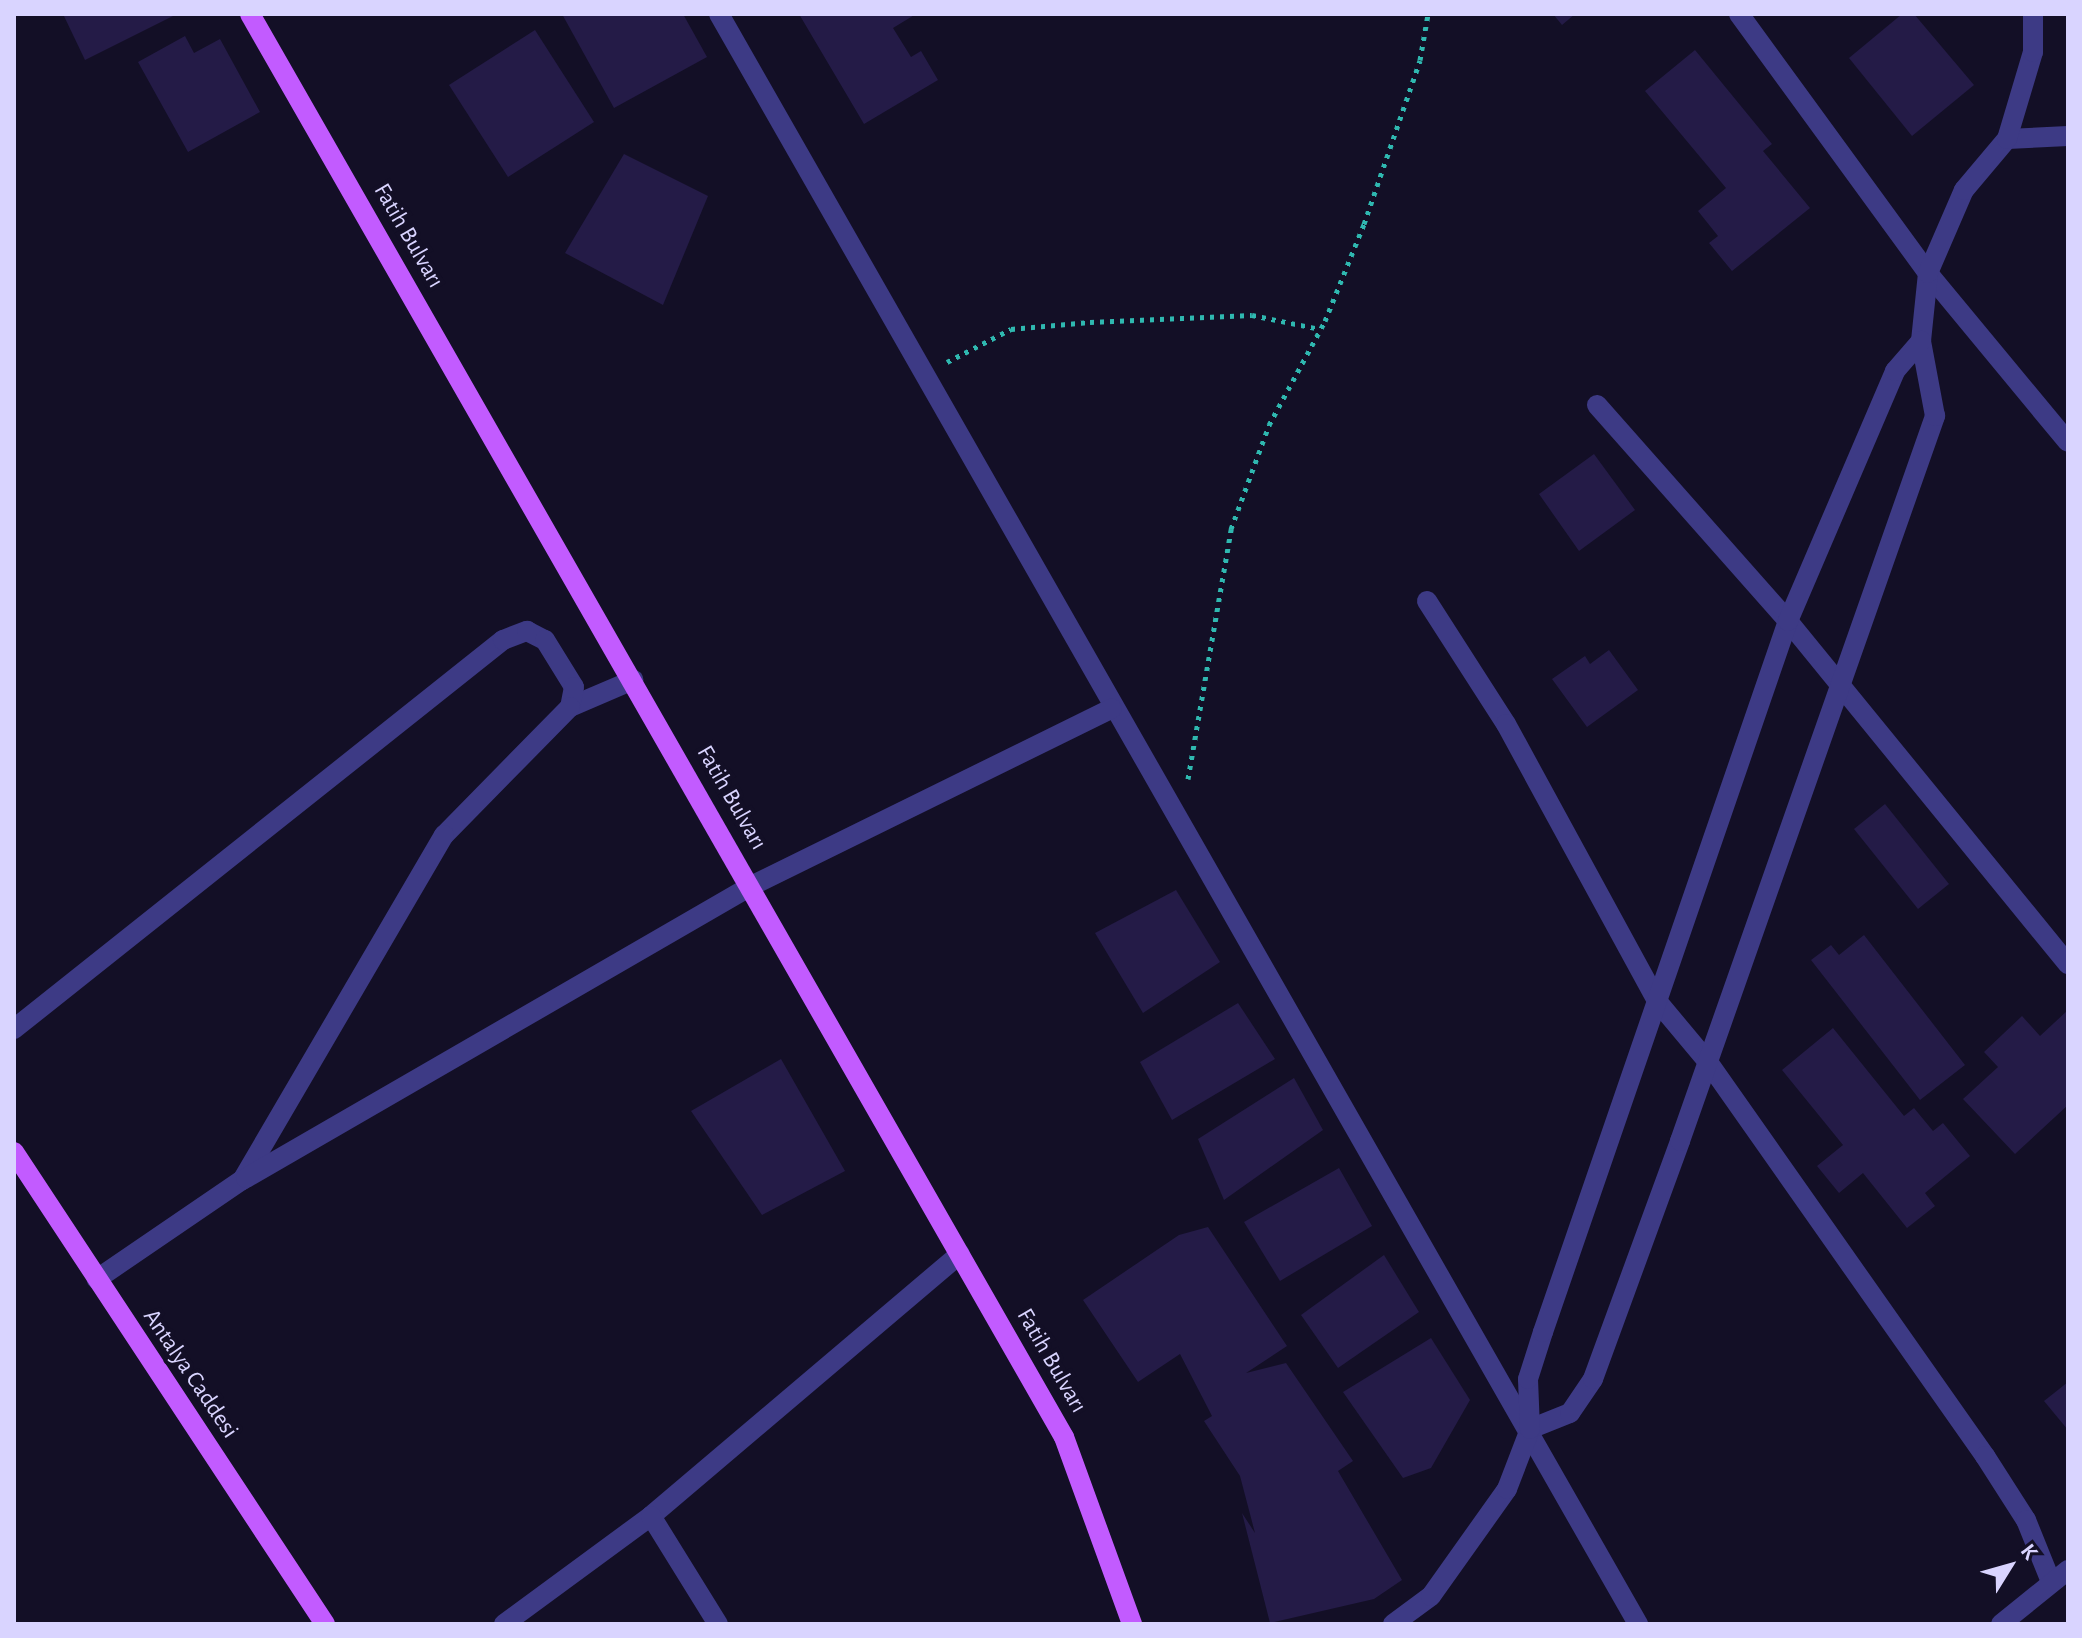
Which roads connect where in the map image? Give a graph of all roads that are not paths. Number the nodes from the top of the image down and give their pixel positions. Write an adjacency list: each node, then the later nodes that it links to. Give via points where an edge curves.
1 (250, 14): 13 (main road, Fatih Bulvarı)
2 (719, 14): 16 (street)
3 (1739, 14): 7 (street)
4 (2033, 14): 6 (street, via 2033,52)
5 (2068, 136): 6 (street)
6 (2007, 139): 7 (street, via 1964,190)
7 (1928, 273): 8 (street); 10 (street)
8 (1921, 341): 12 (street, via 1895,371); 14 (street, via 1935,416)
9 (1597, 405): 12 (street)
10 (2068, 442)
11 (1427, 601): 19 (street, via 1506,724)
12 (1788, 621): 14 (street); 19 (street)
13 (633, 680): 15 (street); 17 (main road, Fatih Bulvarı)
14 (1840, 687): 18 (street); 21 (street)
15 (570, 707): 20 (street, via 574,687 545,640 527,631 503,640); 23 (street, via 444,835)
16 (1112, 708): 17 (street); 26 (street)
17 (751, 886): 23 (street); 24 (main road, Fatih Bulvarı)
18 (2068, 964)
19 (1657, 1001): 21 (street); 26 (street, via 1528,1379)
20 (14, 1029)
21 (1708, 1062): 26 (street, via 1593,1379 1570,1413); 29 (street, via 1985,1456 2026,1520)
22 (14, 1152): 25 (main road, Antalya Caddesi)
23 (242, 1180): 25 (street)
24 (960, 1254): 27 (street); 33 (main road, Fatih Bulvarı, via 1064,1437)
25 (97, 1279): 30 (main road, Antalya Caddesi)
26 (1530, 1429): 34 (street, via 1507,1489 1467,1549 1431,1596); 35 (street)
27 (651, 1516): 31 (street); 32 (street)
28 (2068, 1570): 29 (street)
29 (2051, 1582): 36 (street)
30 (325, 1624)
31 (504, 1624)
32 (718, 1624)
33 (1132, 1624)
34 (1393, 1624)
35 (1638, 1624)
36 (2001, 1624)

